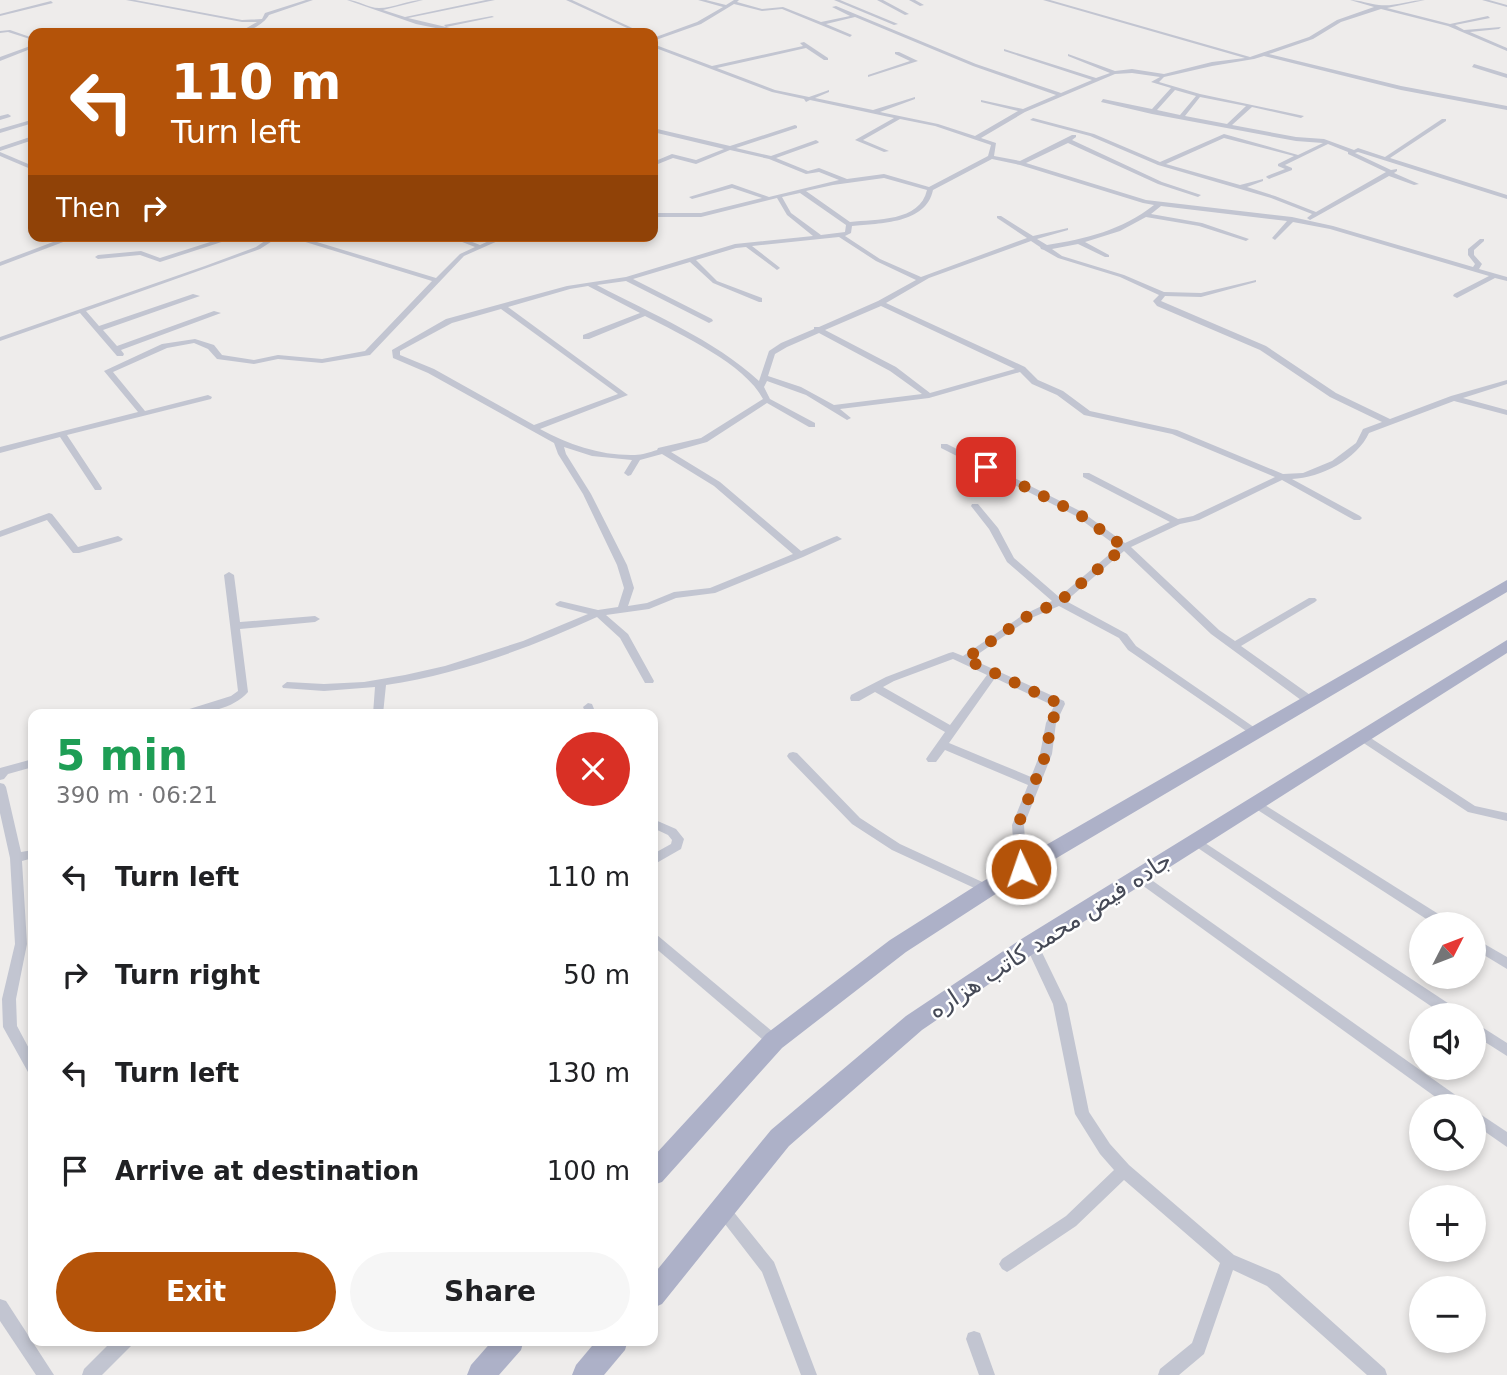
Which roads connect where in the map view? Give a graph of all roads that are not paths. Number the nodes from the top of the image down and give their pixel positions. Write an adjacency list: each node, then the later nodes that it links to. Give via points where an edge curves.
1 (128, 0): 29 (street, via 236,20)
2 (311, 0): 29 (street, via 267,14)
3 (349, 0): 22 (street)
4 (421, 0): 22 (street)
5 (494, 0): 28 (street)
6 (568, 0): 35 (street)
7 (701, 0): 18 (street)
8 (836, 0): 31 (street)
9 (879, 0): 23 (street)
10 (911, 0): 17 (street)
11 (1045, 0): 53 (street)
12 (1352, 0): 19 (street)
13 (1423, 0): 19 (street)
14 (1484, 0): 20 (street)
15 (735, 1): 18 (street); 30 (street, via 761,10 783,8)
16 (51, 2): 24 (street)
17 (922, 5)
18 (726, 6): 41 (street)
19 (1380, 6): 32 (street); 50 (street, via 1339,21 1311,38)
20 (1507, 6)
21 (834, 7): 25 (street)
22 (380, 9): 28 (street)
23 (907, 14)
24 (0, 15)
25 (855, 16): 30 (street); 48 (street)
26 (492, 17): 34 (street)
27 (1488, 17): 32 (street)
28 (404, 18): 34 (street)
29 (264, 20): 33 (street)
30 (820, 24): 39 (street)
31 (896, 24)
32 (1450, 25): 37 (street)
33 (249, 28)
34 (440, 28)
35 (630, 28)
36 (1499, 28): 37 (street)
37 (1464, 31): 47 (street)
38 (0, 32): 40 (street)
39 (850, 36)
40 (28, 37)
41 (658, 41)
42 (801, 43): 44 (street)
43 (658, 45): 57 (street)
44 (808, 46): 55 (street); 57 (street)
45 (28, 48): 54 (street)
46 (1006, 50): 62 (street)
47 (1507, 50)
48 (935, 51): 52 (street); 65 (street)
49 (897, 53): 52 (street)
50 (1262, 54): 53 (street); 72 (street)
51 (1070, 55): 58 (street)
52 (910, 58): 59 (street, via 915,61)
53 (1254, 58): 60 (street)
54 (0, 59)
55 (826, 59)
56 (1474, 66): 61 (street)
57 (713, 67): 68 (street)
58 (1114, 73): 60 (street); 62 (street)
59 (870, 76)
60 (1164, 76): 63 (street, via 1154,82)
61 (1507, 76)
62 (1096, 80): 65 (street)
63 (1174, 88): 66 (street); 75 (street)
64 (827, 91): 68 (street)
65 (1061, 95): 73 (street)
66 (1199, 95): 71 (street); 79 (street)
67 (913, 98): 74 (street)
68 (806, 100): 74 (street)
69 (983, 101): 73 (street)
70 (1103, 101): 75 (street)
71 (1250, 106): 77 (street); 84 (street)
72 (1507, 108)
73 (1023, 111): 89 (street)
74 (873, 112): 78 (street)
75 (1152, 112): 79 (street)
76 (8, 116): 80 (street)
77 (1301, 116)
78 (900, 117): 89 (street); 96 (street, via 858,139)
79 (1181, 117): 84 (street)
80 (0, 118)
81 (1033, 120): 88 (street)
82 (1444, 120): 102 (street)
83 (28, 123): 86 (street)
84 (1230, 124): 93 (street)
85 (795, 127): 95 (street)
86 (0, 131)
87 (658, 131): 95 (street)
88 (1077, 131): 91 (street); 105 (street)
89 (976, 138): 100 (street, via 994,144)
90 (28, 140): 94 (street)
91 (1069, 141): 104 (street); 116 (street, via 1160,183)
92 (816, 142): 101 (street)
93 (1329, 142): 97 (street); 99 (street)
94 (0, 149)
95 (733, 149): 101 (street); 103 (street, via 696,162 672,156)
96 (886, 151)
97 (1352, 151): 102 (street); 108 (street)
98 (0, 155): 107 (street)
99 (1295, 155): 105 (street, via 1224,136); 109 (street, via 1280,165 1290,169)
100 (991, 157): 104 (street); 114 (street)
101 (771, 158): 111 (street, via 808,173 819,170)
102 (1387, 158): 106 (street)
103 (658, 162)
104 (1021, 163): 121 (street)
105 (1160, 164): 113 (street)
106 (1407, 164): 108 (street); 119 (street)
107 (28, 166)
108 (1390, 173): 112 (street); 122 (street)
109 (1269, 177)
110 (1261, 180): 113 (street)
111 (848, 181): 114 (street, via 887,176); 115 (street)
112 (1416, 184)
113 (1239, 188): 122 (street)
114 (930, 190): 128 (street, via 921,209)
115 (803, 192): 118 (street); 128 (street)
116 (1198, 195)
117 (692, 197): 120 (street, via 732,186)
118 (779, 197): 120 (street); 131 (street, via 789,214)
119 (1507, 197)
120 (766, 198): 123 (street, via 701,215)
121 (1158, 205): 124 (street); 126 (street)
122 (1314, 213): 127 (street)
123 (658, 215)
124 (1146, 215): 134 (street, via 1200,224); 142 (street, via 1110,234)
125 (999, 216): 132 (street)
126 (1292, 219): 127 (street); 133 (street)
127 (1307, 221): 151 (street)
128 (849, 224): 130 (street, via 848,233)
129 (1066, 229): 132 (street)
130 (840, 235): 131 (street); 156 (street)
131 (819, 237): 144 (street)
132 (1033, 238): 145 (street); 156 (street)
133 (1275, 238)
134 (1246, 239)
135 (1482, 240): 151 (street, via 1471,249 1479,264)
136 (60, 242): 149 (street)
137 (218, 242): 147 (street, via 160,260 141,253)
138 (268, 242): 165 (street)
139 (316, 242): 155 (street)
140 (467, 242): 143 (street)
141 (489, 242): 143 (street)
142 (1080, 242): 145 (street); 146 (street)
143 (478, 246): 155 (street)
144 (749, 247): 148 (street, via 734,246); 150 (street)
145 (1043, 248): 159 (street)
146 (1107, 256)
147 (98, 257)
148 (691, 260): 153 (street); 162 (street, via 715,282)
149 (0, 264)
150 (777, 268)
151 (1475, 268): 152 (street)
152 (1494, 275): 154 (street); 161 (street)
153 (627, 279): 158 (street); 168 (street)
154 (1507, 279)
155 (435, 280): 174 (street, via 367,353 322,361 278,357 254,362 220,357 211,347 195,341 166,346)
156 (921, 280): 163 (street)
157 (1254, 281): 159 (street, via 1201,295)
158 (589, 284): 164 (street); 167 (street)
159 (1163, 293): 186 (street, via 1157,301 1160,304 1263,348 1333,395)
160 (195, 296): 169 (street)
161 (1457, 296)
162 (759, 300)
163 (881, 303): 170 (street); 175 (street)
164 (502, 306): 188 (street, via 624,395); 188 (street, via 423,333 396,350 396,356)
165 (82, 311): 169 (street); 172 (street)
166 (217, 313): 173 (street)
167 (643, 314): 171 (street); 176 (street, via 724,355)
168 (709, 321)
169 (98, 329): 173 (street)
170 (817, 329): 176 (street, via 772,353); 178 (street, via 885,364)
171 (586, 337)
172 (0, 339)
173 (117, 349): 174 (street)
174 (122, 363): 183 (street, via 108,371)
175 (1022, 369): 178 (street); 197 (street, via 1087,413 1174,432)
176 (763, 382): 181 (street); 182 (street, via 786,384)
177 (1507, 382): 180 (street)
178 (929, 396): 182 (street)
179 (208, 397): 183 (street)
180 (1454, 398): 184 (street); 186 (street)
181 (767, 400): 187 (street); 193 (street, via 704,440)
182 (835, 407): 185 (street)
183 (142, 412): 189 (street)
184 (1507, 413)
185 (847, 418)
186 (1391, 423): 197 (street, via 1367,431 1360,444 1335,463 1304,476)
187 (813, 425)
188 (535, 428): 190 (street)
189 (62, 433): 192 (street); 198 (street)
190 (558, 442): 194 (street, via 592,453); 212 (street, via 622,565 629,588)
191 (944, 446): 205 (street, via 1079,514)
192 (0, 450)
193 (661, 450): 194 (street); 206 (street, via 704,471)
194 (637, 458): 195 (street)
195 (628, 473)
196 (1086, 475): 201 (street)
197 (1282, 477): 200 (street); 201 (street, via 1196,518)
198 (98, 488)
199 (975, 506): 210 (street, via 1010,560)
200 (1357, 518)
201 (1177, 522): 205 (street)
202 (0, 534): 203 (street, via 51,516 76,551)
203 (118, 539)
204 (836, 539): 206 (street)
205 (1124, 547): 210 (street); 217 (street)
206 (800, 555): 212 (street, via 712,591 674,595)
207 (229, 575): 215 (street)
208 (1507, 585): 225 (main road)
209 (1312, 600): 217 (street)
210 (1059, 602): 218 (street, via 1026,617); 229 (street, via 1123,636 1141,654)
211 (561, 604): 213 (street)
212 (622, 611): 213 (street)
213 (598, 613): 220 (street, via 624,636); 221 (street, via 511,649)
214 (315, 619): 215 (street)
215 (235, 625): 226 (street, via 243,692)
216 (1507, 645): 230 (main road, جاده فیض محمد کاتب هزاره)
217 (1234, 646): 225 (street)
218 (965, 659): 219 (street); 223 (street, via 953,655)
219 (993, 674): 228 (street); 236 (street, via 1060,704)
220 (649, 681)
221 (381, 684): 222 (street); 227 (street)
222 (286, 686)
223 (875, 687): 224 (street); 228 (street)
224 (855, 698)
225 (1309, 700): 229 (main road)
226 (203, 709)
227 (378, 709)
228 (951, 731): 231 (street)
229 (1256, 732): 246 (main road)
230 (1363, 737): 238 (main road, جاده فیض محمد کاتب هزاره); 239 (street, via 1472,809)
231 (944, 745): 233 (street); 236 (street)
232 (793, 756): 248 (street, via 856,821 896,847)
233 (932, 759)
234 (28, 764): 235 (street)
235 (0, 776)
236 (1033, 782): 246 (street, via 1018,825)
237 (0, 787): 240 (street)
238 (1257, 804): 242 (main road, جاده فیض محمد کاتب هزاره); 249 (street)
239 (1507, 817)
240 (4, 820): 245 (street)
241 (658, 825): 244 (street, via 678,839 677,846)
242 (1196, 841): 247 (main road, جاده فیض محمد کاتب هزاره); 254 (street)
243 (28, 855): 245 (street)
244 (658, 857)
245 (16, 858): 258 (street, via 21,944 9,999 10,1027)
246 (1021, 869): 248 (main road)
247 (1139, 877): 251 (main road, جاده فیض محمد کاتب هزاره); 259 (street)
248 (987, 889): 256 (main road, via 898,946)
249 (1425, 912)
250 (658, 943): 256 (street)
251 (1031, 944): 263 (street, via 1060,1004 1082,1115); 264 (main road, جاده فیض محمد کاتب هزاره, via 914,1023 780,1138)
252 (1486, 951): 253 (street)
253 (1507, 964)
254 (1437, 1003)
255 (1486, 1036): 257 (street)
256 (774, 1041): 262 (main road)
257 (1507, 1050)
258 (28, 1059)
259 (1442, 1094)
260 (1486, 1124): 261 (street)
261 (1506, 1137)
262 (658, 1169)
263 (1124, 1170): 265 (street); 266 (street, via 1071,1221)
264 (723, 1210): 267 (main road, جاده فیض محمد کاتب هزاره); 277 (street, via 768,1267)
265 (1229, 1260): 279 (street, via 1198,1348); 280 (street, via 1273,1280)
266 (1007, 1264)
267 (658, 1289)
268 (0, 1307): 273 (street)
269 (974, 1339): 278 (street)
270 (119, 1346): 274 (street)
271 (506, 1346): 275 (main road)
272 (610, 1346): 276 (main road)
273 (46, 1375)
274 (90, 1375)
275 (481, 1375)
276 (586, 1375)
277 (809, 1375)
278 (987, 1375)
279 (1166, 1375)
280 (1379, 1375)

